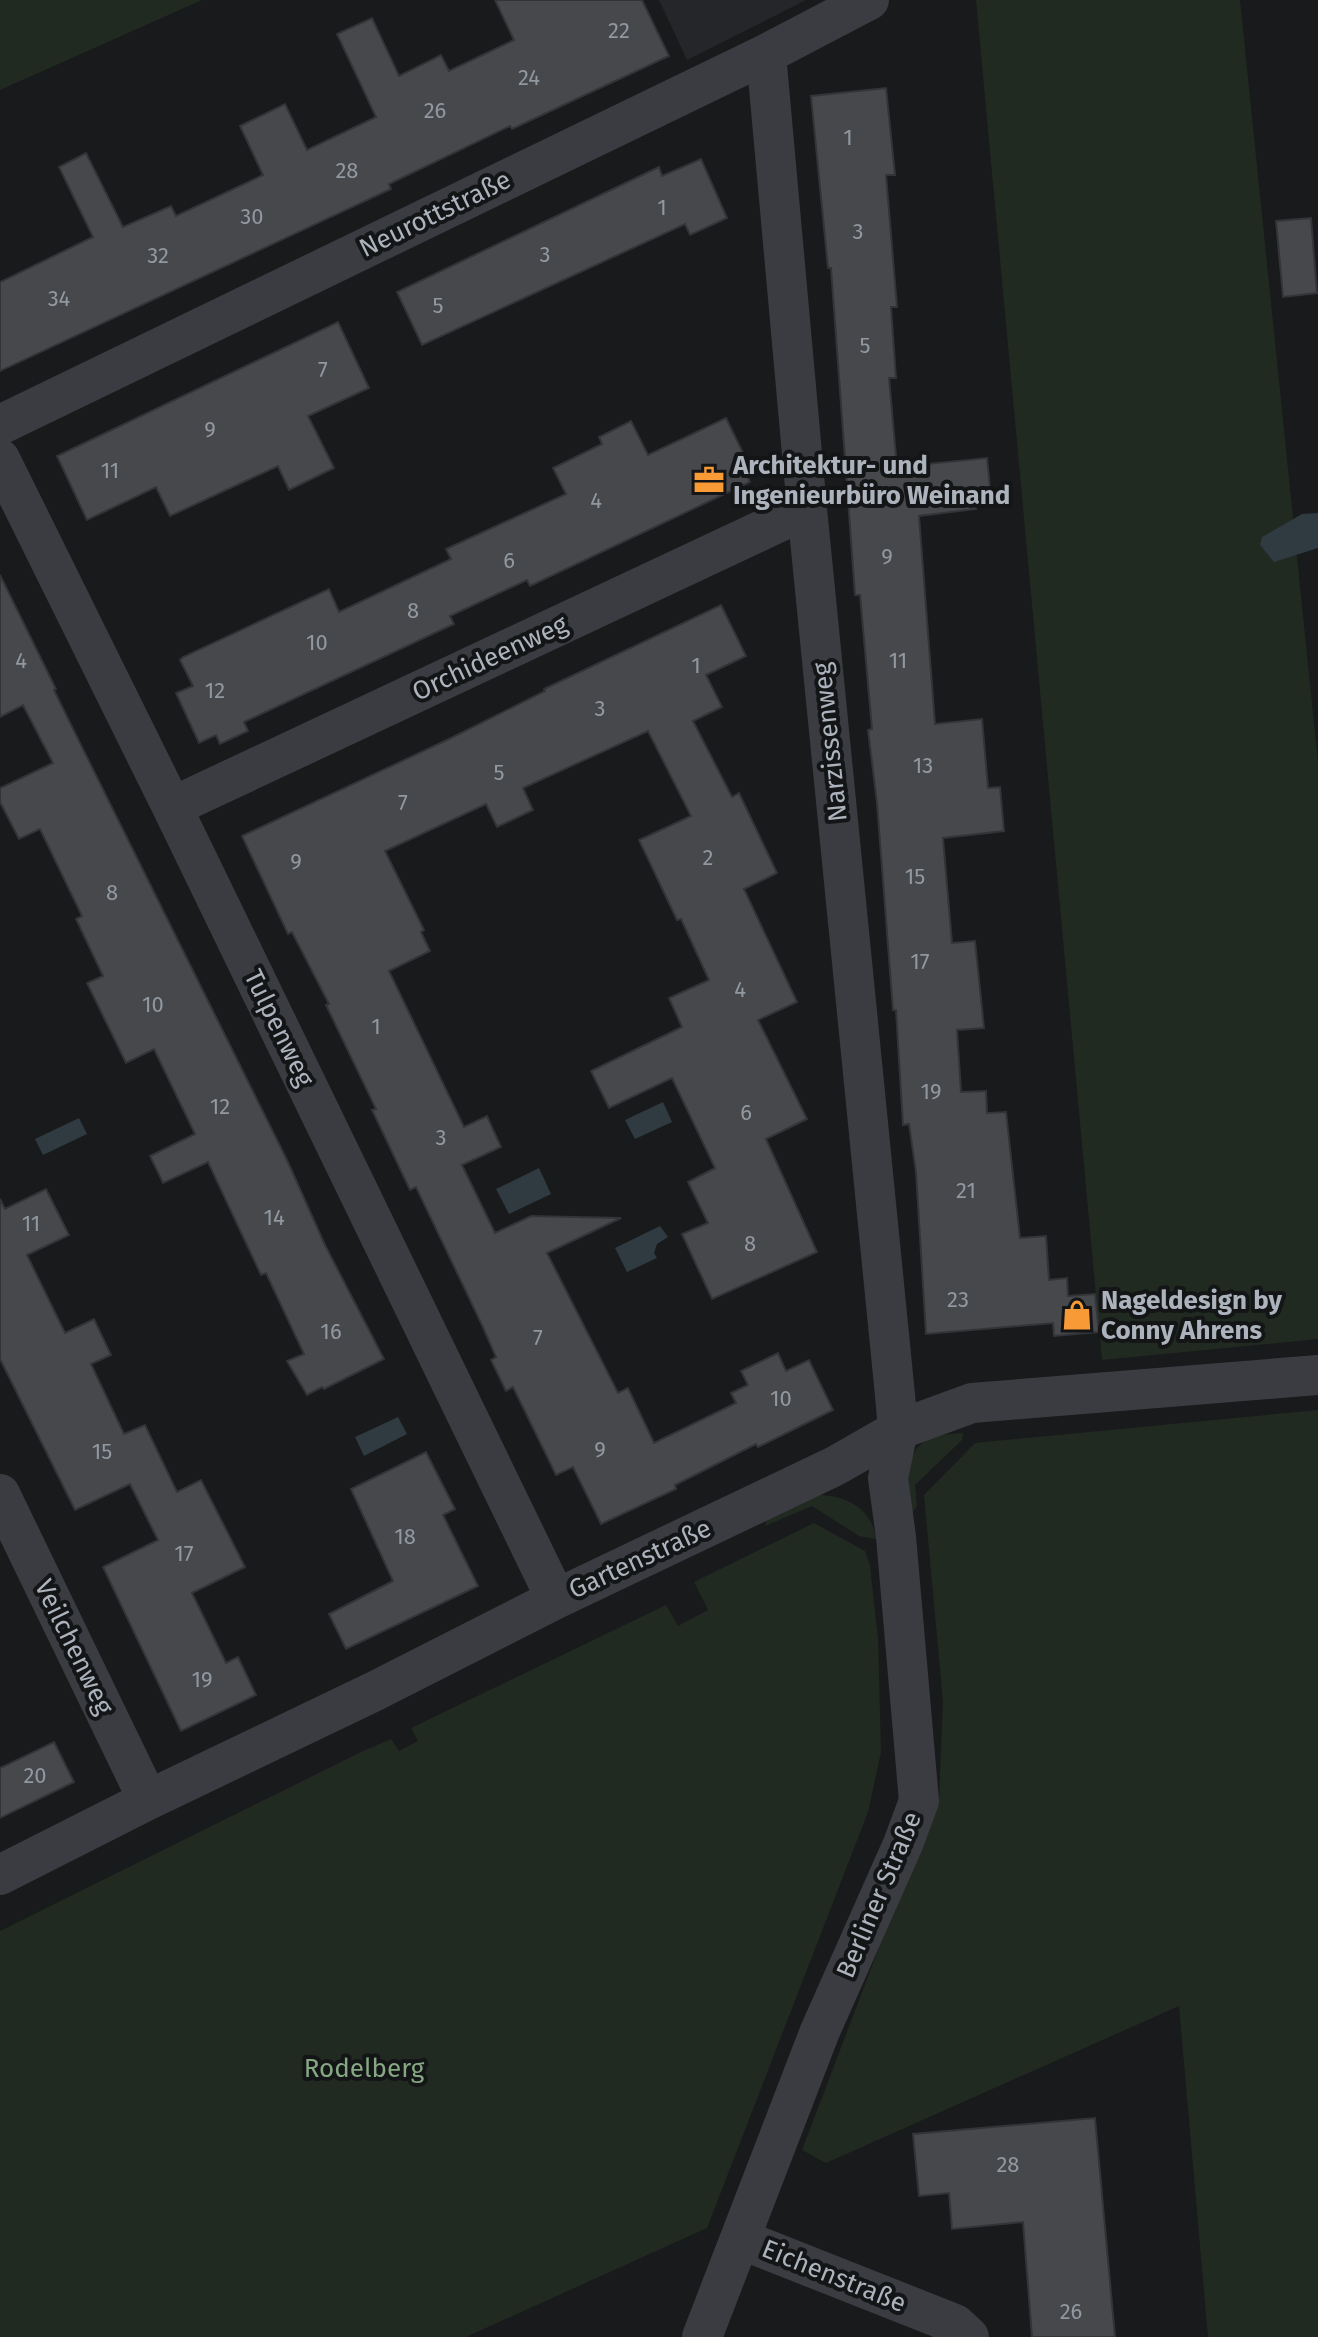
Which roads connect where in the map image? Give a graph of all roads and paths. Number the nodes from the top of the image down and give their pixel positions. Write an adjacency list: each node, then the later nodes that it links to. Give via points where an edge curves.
1 (869, 0): 2 (street, Neurottstraße)
2 (766, 54): 3 (street, Neurottstraße); 5 (street, Narzissenweg)
3 (0, 425)
4 (0, 459): 6 (street, Tulpenweg)
5 (807, 509): 6 (street, Orchideenweg); 8 (street, Narzissenweg)
6 (172, 807): 10 (street, Tulpenweg)
7 (1318, 1375): 8 (street, Gartenstraße, via 972,1403)
8 (898, 1430): 10 (street, Gartenstraße, via 835,1466); 13 (street, Berliner Straße, via 888,1478 919,1801 820,2031)
9 (0, 1494): 11 (street, Veilchenweg)
10 (556, 1599): 11 (street, Gartenstraße)
11 (148, 1800): 12 (street, Gartenstraße)
12 (0, 1875)
13 (740, 2239): 14 (street, Berliner Straße); 15 (street, Eichenstraße, via 955,2324)
14 (702, 2337)
15 (969, 2337)

